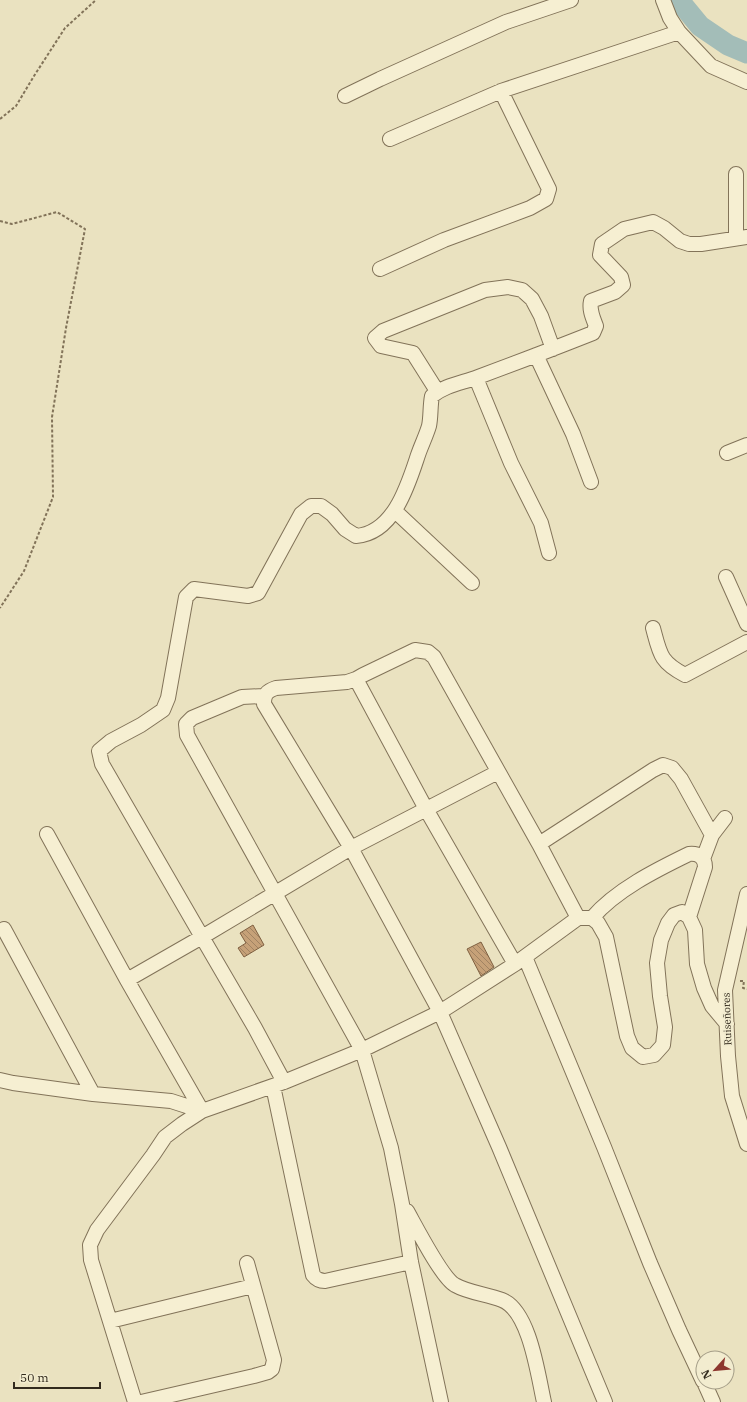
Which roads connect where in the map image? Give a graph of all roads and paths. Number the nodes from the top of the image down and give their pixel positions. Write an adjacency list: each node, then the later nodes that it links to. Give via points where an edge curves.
1 (96, 0): 8 (path, via 65,28 16,106)
2 (571, 0): 7 (street, via 506,22)
3 (663, 0): 4 (street)
4 (679, 32): 5 (street, via 711,66); 6 (street)
5 (747, 82)
6 (501, 91): 9 (street); 13 (street, via 549,189 546,199 530,208 444,240)
7 (345, 96)
8 (0, 119)
9 (390, 139)
10 (736, 174): 12 (street)
11 (0, 222): 25 (path, via 12,224 57,212 85,229 52,417 53,497 24,571)
12 (742, 238): 14 (street, via 689,244 680,241 653,222 624,229 602,244 600,255 621,276 623,285 615,292 591,301 596,326 594,333)
13 (380, 270)
14 (553, 349): 15 (street); 17 (street, via 532,299 522,290 508,287 484,290 383,331 375,338 381,346 413,353)
15 (536, 355): 16 (street); 20 (street, via 573,434)
16 (476, 378): 17 (street); 22 (street, via 511,463 541,523)
17 (437, 391): 21 (street, via 432,396 429,426 406,490)
18 (747, 445): 19 (street)
19 (727, 452)
20 (591, 482)
21 (395, 511): 24 (street); 45 (street, via 380,527 370,533 356,536 345,529 322,506 312,506 302,514 258,593 248,596 194,589 186,597 170,689 163,710 110,741 99,751 102,764)
22 (549, 553)
23 (726, 577): 26 (street)
24 (472, 583)
25 (0, 608)
26 (747, 624)
27 (653, 628): 28 (street, via 661,656 672,668 685,675)
28 (747, 642)
29 (356, 679): 30 (street, via 276,688 269,690); 31 (street, via 415,650 428,652 434,657); 32 (street)
30 (264, 696): 37 (street, via 264,704); 39 (street, via 242,697 192,718 186,724 186,730)
31 (498, 772): 32 (street); 36 (street)
32 (426, 809): 37 (street); 46 (street)
33 (725, 818): 35 (street)
34 (47, 834): 47 (street)
35 (712, 835): 36 (street, via 682,779 672,768 664,765); 38 (street)
36 (539, 844): 42 (street)
37 (351, 848): 39 (street); 48 (street)
38 (704, 859): 41 (street, via 704,870); 43 (street, via 696,854 689,854 657,870 604,905)
39 (275, 894): 45 (street); 50 (street)
40 (747, 894): 49 (street, Ruiseñores, via 725,990)
41 (689, 917): 43 (street, via 682,912 674,914 661,940 657,963 665,1027 664,1045 654,1055 643,1057 632,1048 627,1036 606,937); 49 (street, via 695,930 697,964 704,988 712,1006)
42 (578, 918): 43 (street); 46 (street)
43 (592, 918)
44 (4, 929): 53 (street)
45 (202, 937): 47 (street); 52 (street, via 255,1028)
46 (520, 961): 48 (street); 61 (street, via 604,1147 650,1263)
47 (127, 980): 54 (street)
48 (440, 1012): 50 (street); 67 (street)
49 (727, 1024): 55 (street, Ruiseñores, via 732,1096)
50 (362, 1050): 52 (street); 56 (street, via 391,1148)
51 (0, 1080): 53 (street)
52 (279, 1084): 54 (street); 57 (street, via 313,1275 318,1280 325,1281)
53 (93, 1094): 54 (street, via 170,1101)
54 (202, 1111): 60 (street, via 165,1137 97,1230 90,1245 91,1260)
55 (747, 1144)
56 (402, 1204): 57 (street); 66 (street, via 442,1272 454,1285 504,1300 517,1313 530,1338)
57 (411, 1262): 65 (street)
58 (247, 1263): 59 (street)
59 (253, 1286): 60 (street); 64 (street, via 274,1360 272,1369 254,1376)
60 (110, 1321): 63 (street)
61 (695, 1364)
62 (707, 1390): 68 (street)
63 (135, 1402)
64 (141, 1402)
65 (441, 1402)
66 (544, 1402)
67 (605, 1402)
68 (713, 1402)

